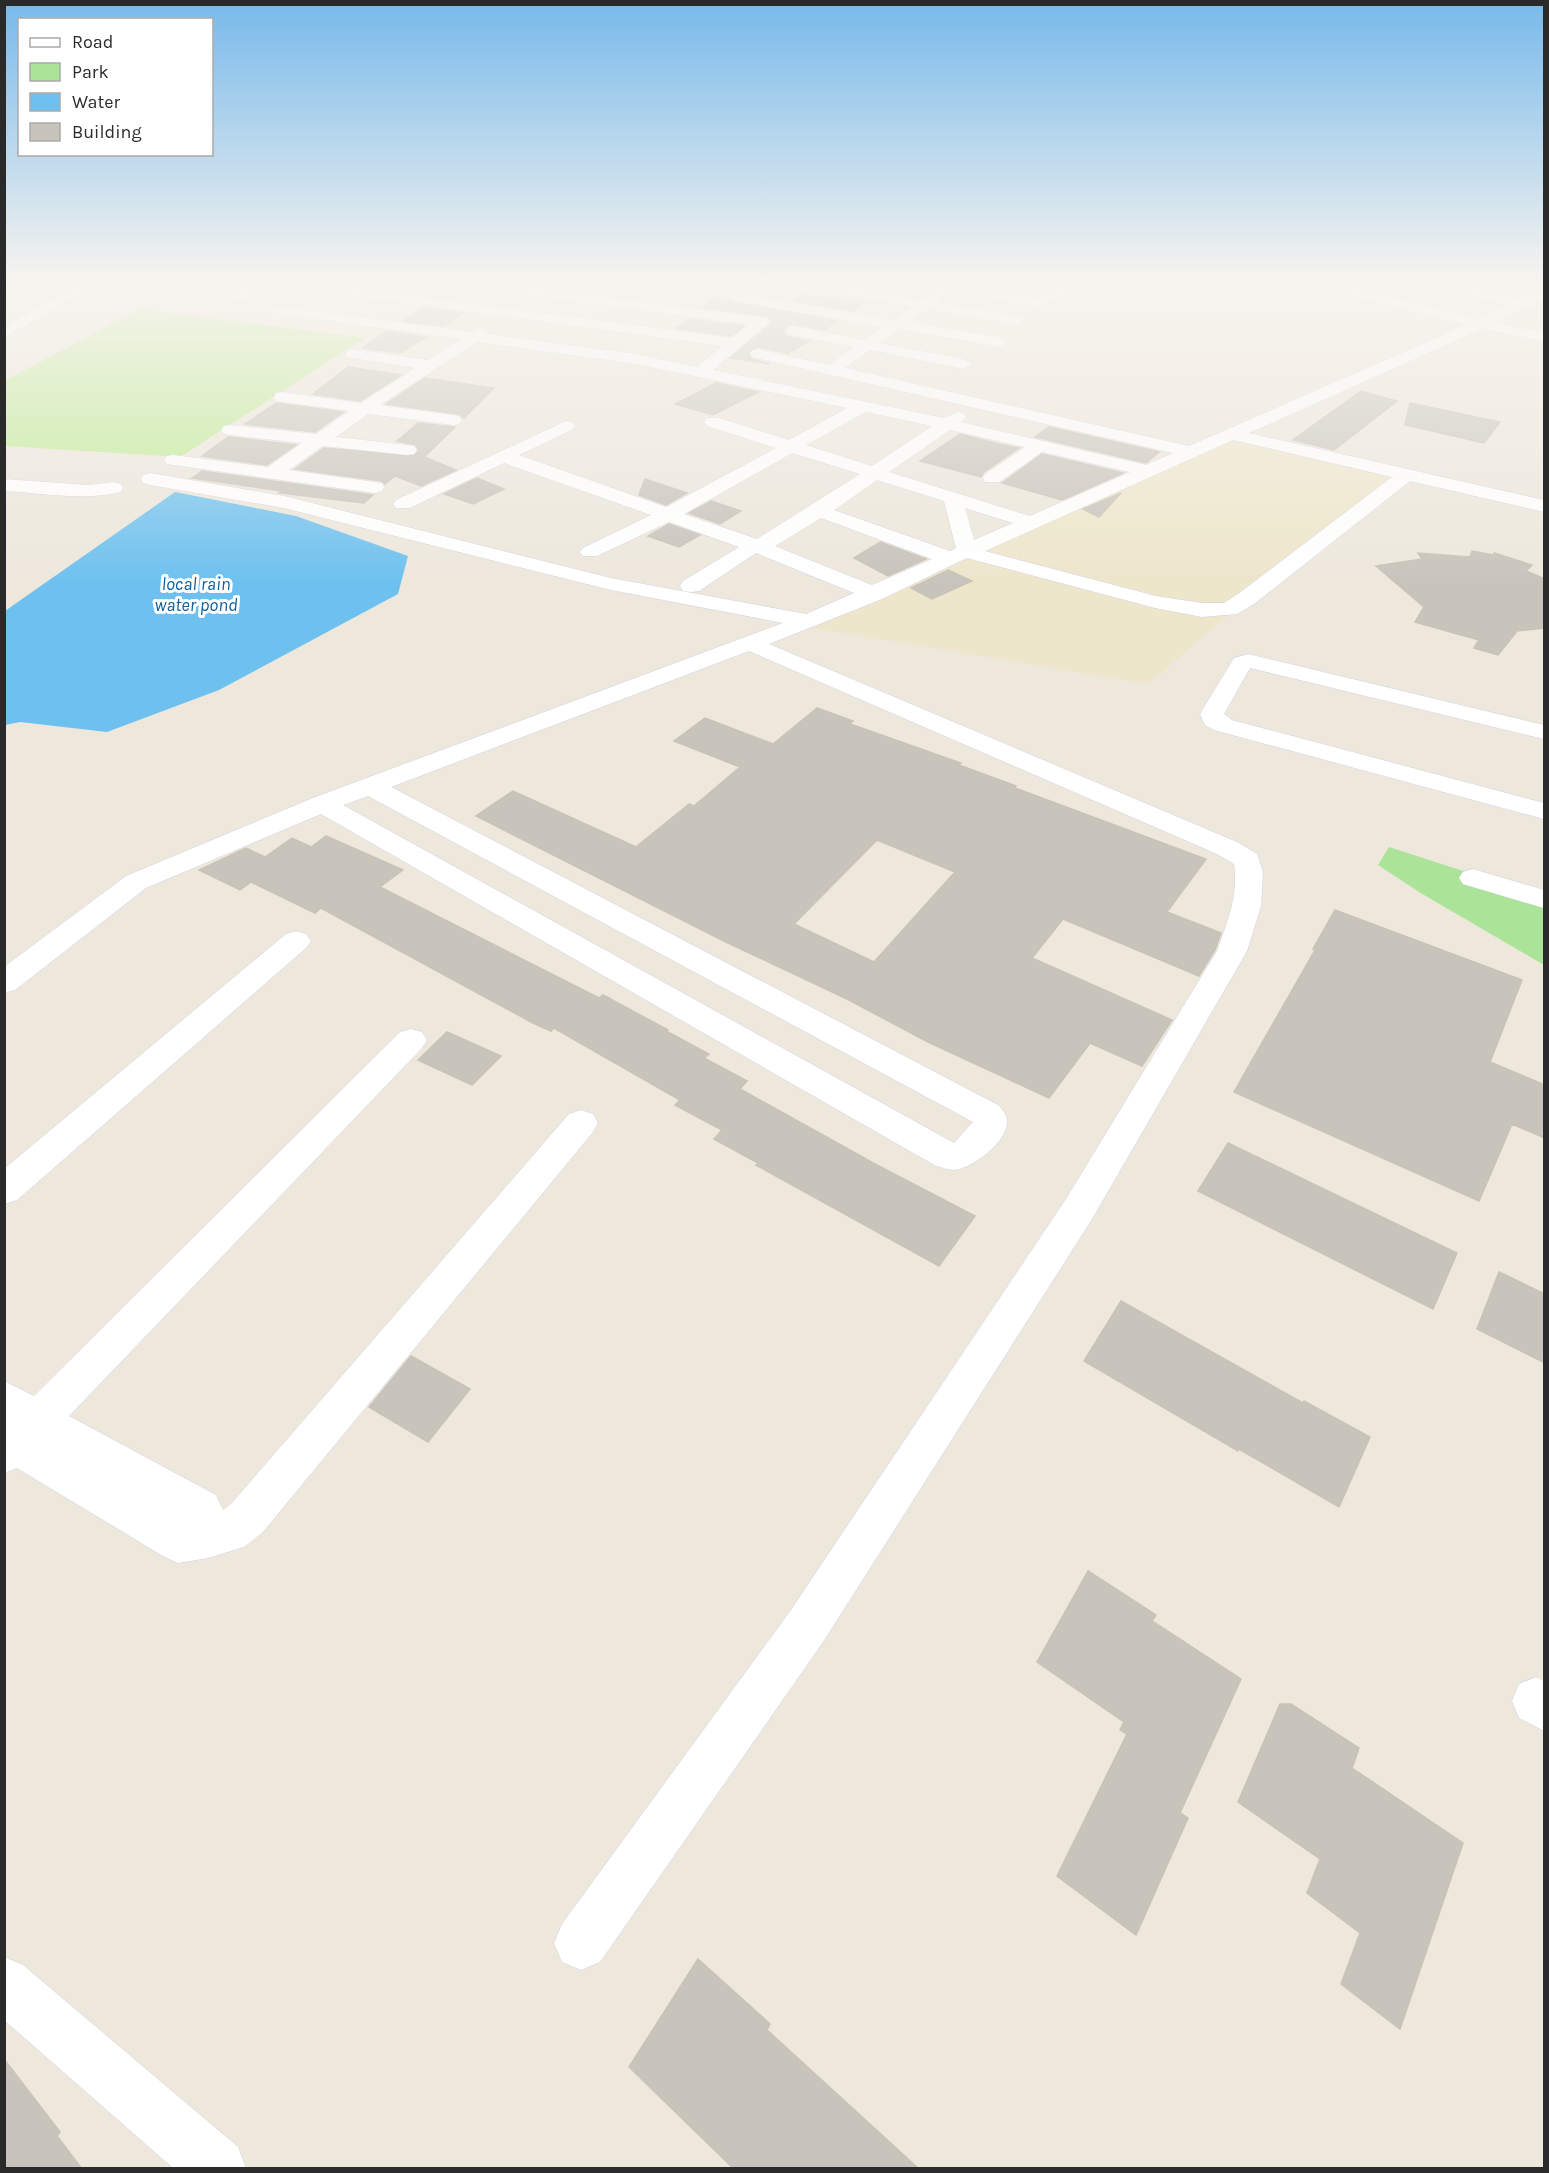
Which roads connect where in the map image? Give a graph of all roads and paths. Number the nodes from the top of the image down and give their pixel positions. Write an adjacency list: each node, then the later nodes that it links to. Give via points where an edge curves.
1 (407, 379): 7 (street)
2 (736, 379): 9 (street)
3 (815, 379): 9 (street)
4 (877, 379): 11 (street)
5 (1355, 379): 19 (street)
6 (371, 386): 7 (street)
7 (392, 389): 8 (street); 13 (street)
8 (412, 392)
9 (795, 392): 12 (street)
10 (282, 397): 13 (street)
11 (978, 403): 16 (street); 24 (street)
12 (864, 406): 16 (street); 21 (street)
13 (365, 408): 14 (street); 20 (street)
14 (453, 420)
15 (713, 422): 21 (street)
16 (947, 424): 22 (street); 29 (street)
17 (566, 426): 25 (street)
18 (230, 430): 20 (street)
19 (1232, 434): 24 (street); 30 (street)
20 (319, 440): 23 (street); 28 (street)
21 (792, 446): 29 (street); 41 (street)
22 (1037, 447): 27 (street); 31 (street)
23 (408, 450)
24 (1190, 452): 27 (street)
25 (503, 456): 38 (street); 41 (street)
26 (172, 460): 28 (street)
27 (1149, 471): 42 (street)
28 (272, 473): 34 (street)
29 (876, 473): 36 (street); 40 (street)
30 (1406, 475): 39 (street); 45 (street, via 1229,609 1202,610 1155,602)
31 (992, 478)
32 (150, 480): 48 (street, via 284,502 611,584)
33 (4, 485): 35 (street, via 88,491)
34 (375, 487)
35 (114, 488)
36 (924, 488): 37 (street); 40 (street)
37 (953, 498): 42 (street); 45 (street)
38 (403, 504)
39 (1545, 506)
40 (825, 507): 43 (street); 45 (street)
41 (667, 515): 43 (street); 44 (street)
42 (1034, 523): 45 (street)
43 (757, 546): 46 (street); 47 (street)
44 (590, 552)
45 (958, 555): 47 (street)
46 (691, 586)
47 (874, 594): 48 (street)
48 (809, 621): 49 (street)
49 (748, 643): 51 (street); 64 (street, via 1227,848 1246,860 1250,872 1248,904 1232,951 1078,1209 807,1626)
50 (1545, 732): 53 (street, via 1248,661 1242,663 1212,714 1222,725)
51 (371, 787): 52 (street); 54 (street)
52 (322, 804): 55 (street); 59 (street, via 136,882)
53 (1545, 812)
54 (443, 825): 55 (street); 55 (street, via 986,1114 991,1124 967,1154 958,1158 948,1156)
55 (400, 847)
56 (1473, 878): 57 (street)
57 (1545, 899)
58 (296, 941): 62 (street)
59 (4, 983)
60 (411, 1040): 63 (street)
61 (581, 1123): 63 (street, via 247,1518 229,1532 178,1541)
62 (4, 1190)
63 (13, 1431)
64 (581, 1943)
65 (4, 1984): 66 (street)
66 (217, 2169)

